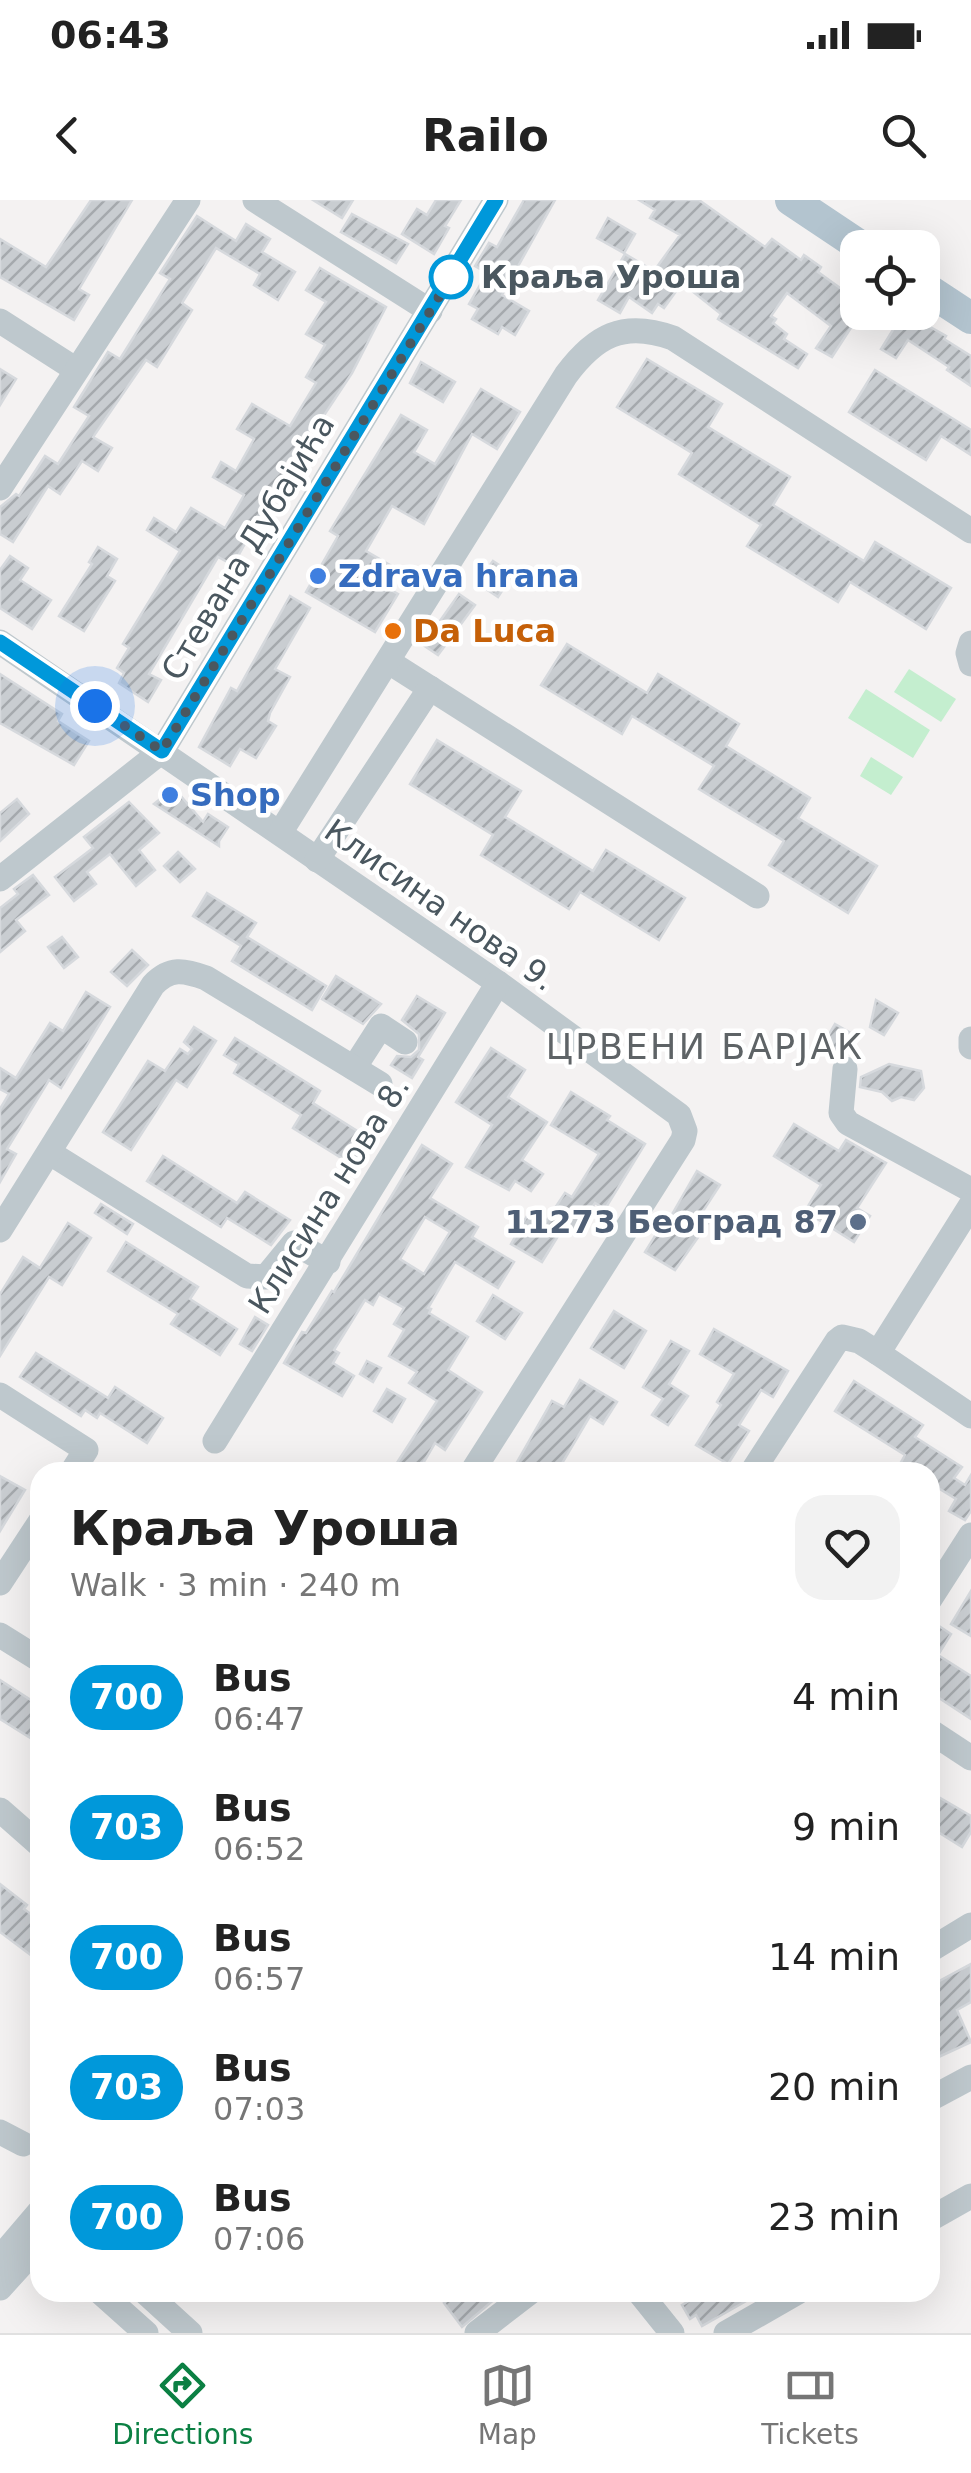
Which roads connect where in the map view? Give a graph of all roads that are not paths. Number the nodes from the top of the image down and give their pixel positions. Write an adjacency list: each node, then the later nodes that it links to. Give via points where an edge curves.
1 (188, 200): 10 (street)
2 (255, 200): 7 (street)
3 (496, 200): 7 (street, Стевана Дубајића)
4 (791, 200): 5 (main road)
5 (840, 233)
6 (940, 298): 8 (main road)
7 (430, 312): 18 (street, Стевана Дубајића)
8 (971, 318)
9 (0, 321): 10 (street)
10 (75, 369): 11 (street)
11 (0, 488)
12 (971, 531): 15 (street, via 688,346 662,334 608,335 586,349 566,376)
13 (0, 642): 18 (street, Клисина нова 9.)
14 (971, 644): 16 (street)
15 (389, 662): 17 (street); 19 (street)
16 (971, 664)
17 (430, 688): 20 (street); 22 (street)
18 (162, 751): 19 (street, Клисина нова 9.); 21 (street, Стевана Дубајића)
19 (280, 834): 20 (street, Клисина нова 9.)
20 (317, 860): 23 (street, Клисина нова 9.)
21 (0, 879)
22 (757, 896)
23 (498, 983): 34 (street, Клисина нова 8.); 40 (street, Клисина нова 9., via 673,1109 685,1131)
24 (971, 1039): 26 (street)
25 (405, 1042): 27 (street, via 381,1026)
26 (971, 1047)
27 (354, 1068): 29 (street); 30 (street, via 206,978 173,971 153,985)
28 (846, 1069): 31 (street, via 840,1101 848,1123)
29 (380, 1084)
30 (50, 1153): 33 (street); 34 (street, via 248,1276 266,1277 294,1243)
31 (971, 1190)
32 (971, 1205): 35 (street)
33 (0, 1230)
34 (328, 1262): 38 (street, Клисина нова 8.)
35 (878, 1353): 37 (street); 41 (street, via 850,1338 837,1341)
36 (0, 1395): 39 (street, via 86,1450)
37 (971, 1416)
38 (214, 1440)
39 (78, 1462)
40 (478, 1462)
41 (758, 1462)
42 (971, 1534): 44 (street)
43 (30, 1538): 45 (street)
44 (940, 1583)
45 (0, 1584)
46 (0, 1634): 47 (street)
47 (30, 1654)
48 (940, 1738): 49 (street)
49 (971, 1758)
50 (0, 1810): 51 (street)
51 (30, 1837)
52 (971, 1924): 53 (street)
53 (940, 1944)
54 (971, 2077): 55 (street)
55 (940, 2094)
56 (971, 2196): 57 (street)
57 (940, 2213)
58 (30, 2235): 60 (street)
59 (30, 2241): 61 (street)
60 (0, 2258)
61 (0, 2288)
62 (111, 2302): 67 (street)
63 (155, 2302): 68 (street)
64 (517, 2302): 69 (street)
65 (646, 2302): 70 (street)
66 (780, 2302): 71 (street)
67 (146, 2333)
68 (190, 2333)
69 (477, 2333)
70 (672, 2333)
71 (726, 2333)

